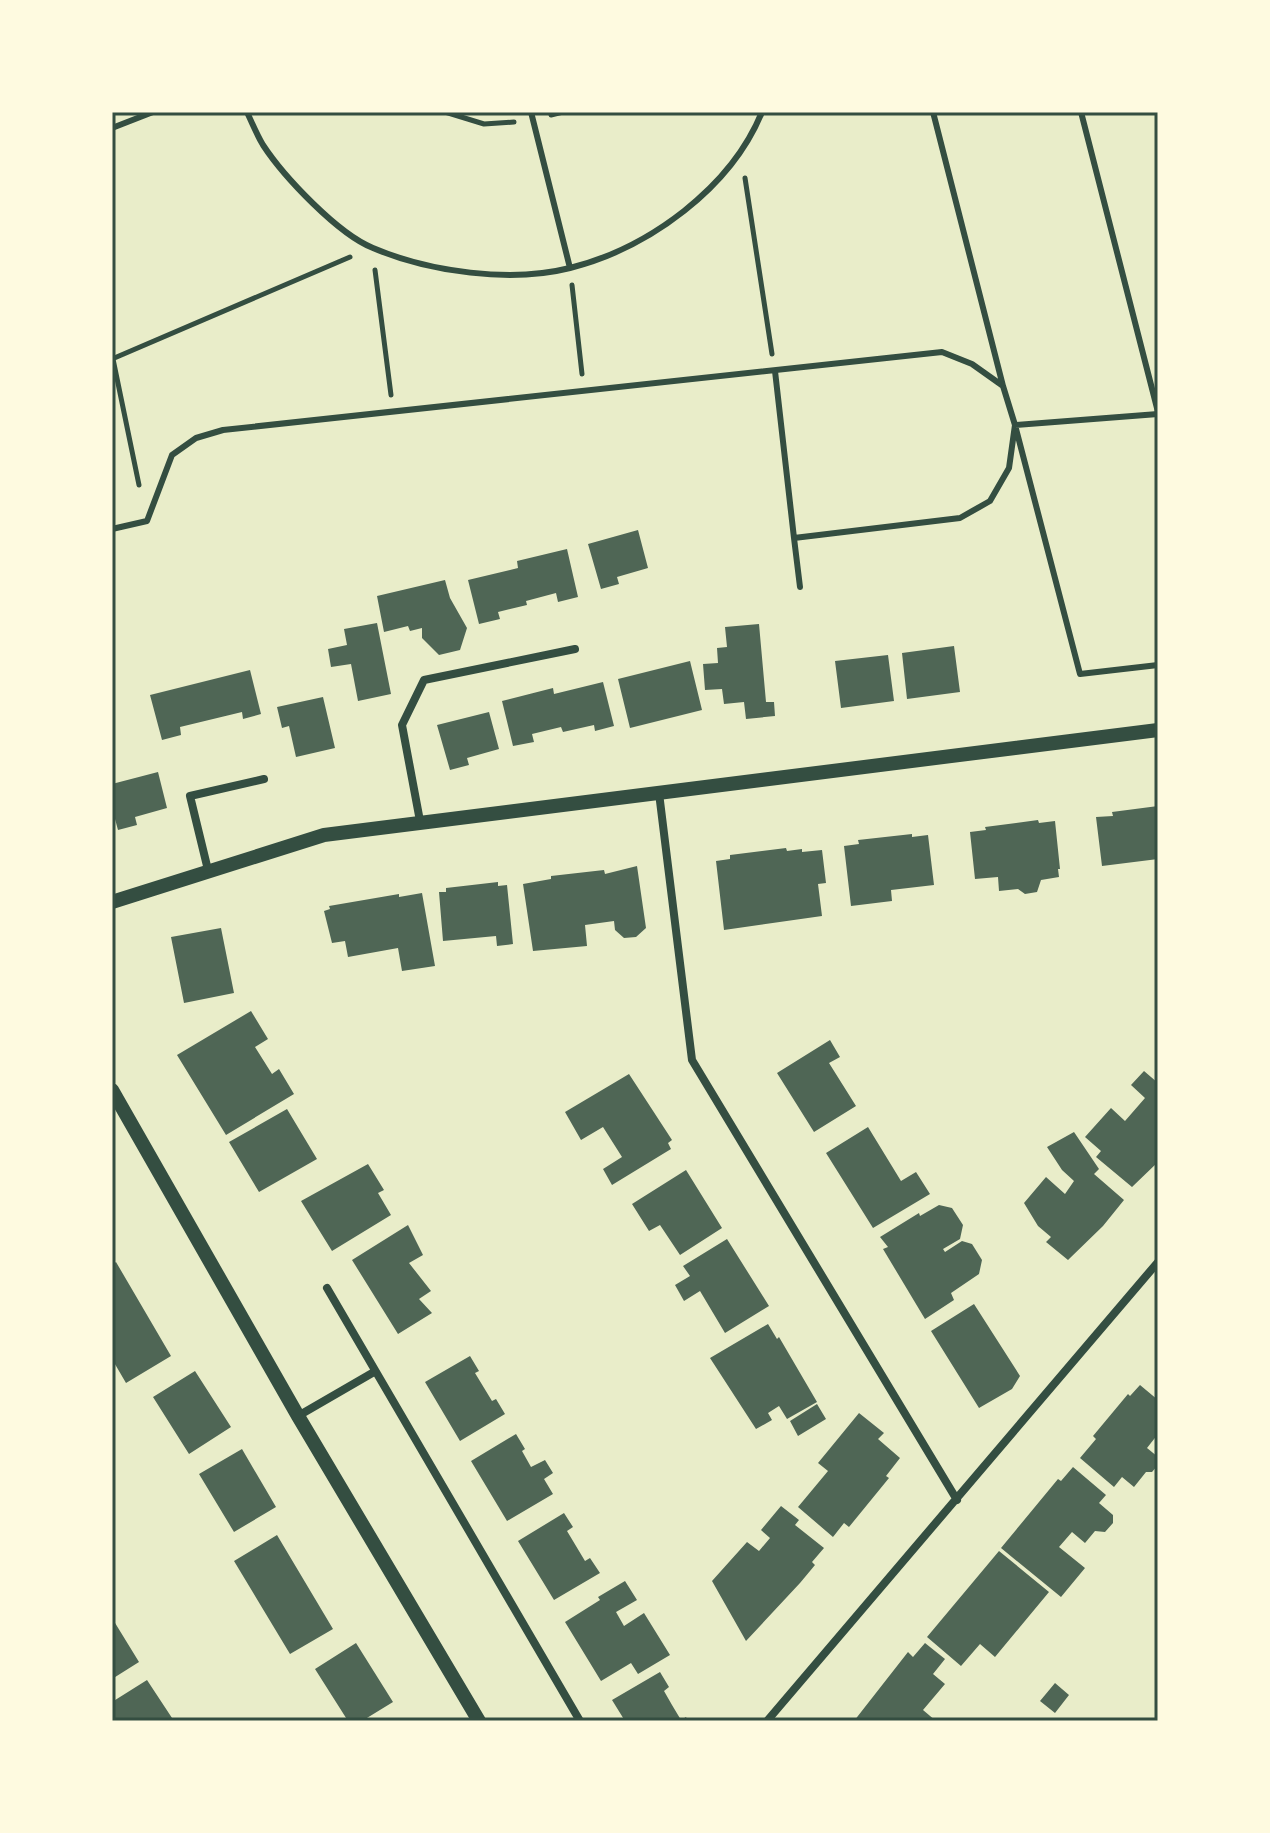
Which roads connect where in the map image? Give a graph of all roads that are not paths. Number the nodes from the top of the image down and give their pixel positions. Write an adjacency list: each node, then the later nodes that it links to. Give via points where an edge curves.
1 (153, 112): 7 (lane)
2 (247, 112): 8 (lane, via 263,145 308,198 337,226 372,248 430,266 500,276)
3 (531, 112): 8 (lane)
4 (762, 112): 8 (lane, via 741,154 706,193 643,240)
5 (933, 112): 10 (lane)
6 (1081, 112): 11 (lane)
7 (112, 128)
8 (570, 268)
9 (775, 371): 10 (lane, via 942,352 972,364); 13 (lane, via 223,430 196,438 172,455 147,521); 14 (lane)
10 (1003, 386): 12 (lane)
11 (1158, 413): 12 (lane)
12 (1015, 425): 14 (lane, via 1009,468 990,501 960,518); 17 (lane, via 1080,674)
13 (112, 529)
14 (794, 538): 15 (lane)
15 (800, 587)
16 (575, 649): 21 (street, via 424,680 402,725)
17 (1158, 665)
18 (1158, 730): 20 (street)
19 (264, 779): 22 (street, via 190,796)
20 (659, 793): 21 (street); 29 (street, via 692,1060)
21 (420, 821): 22 (street, via 324,835)
22 (208, 870): 23 (street)
23 (112, 902)
24 (112, 1090): 28 (street)
25 (1158, 1262): 29 (street)
26 (327, 1288): 27 (street)
27 (374, 1372): 28 (street); 31 (street)
28 (298, 1416): 30 (street)
29 (957, 1500): 32 (street)
30 (479, 1721)
31 (580, 1721)
32 (767, 1721)

